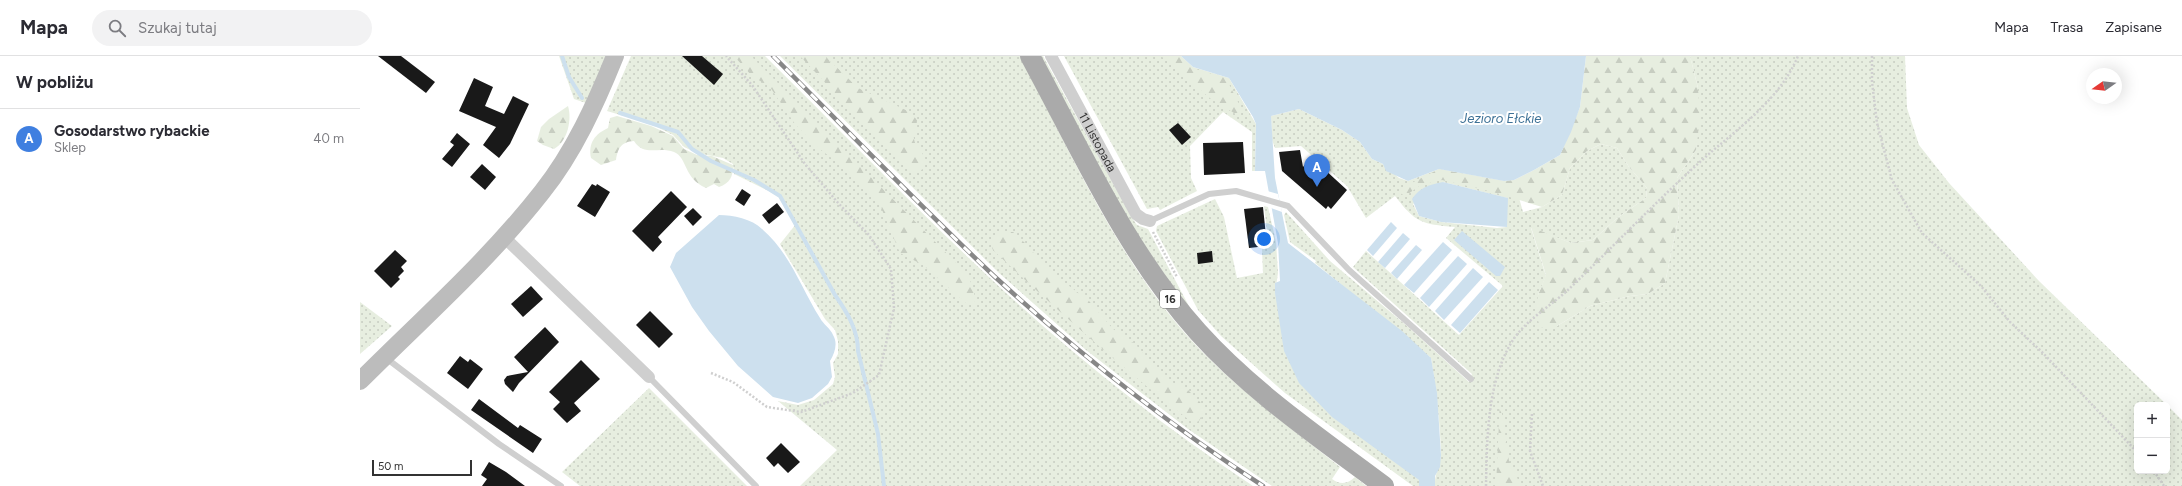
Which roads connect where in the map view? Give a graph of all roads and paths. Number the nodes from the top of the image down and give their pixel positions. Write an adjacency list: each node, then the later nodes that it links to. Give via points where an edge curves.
1 (615, 56): 8 (main road, via 596,102 568,152 543,190)
2 (726, 56): 11 (path, via 752,85 805,164 869,234 890,269 894,308 879,375 853,393 801,412 767,407 732,382)
3 (1030, 56): 18 (main road, 16, via 1130,241 1177,308 1219,355 1250,384)
4 (1051, 56): 7 (street, 11 Listopada, via 1136,214)
5 (1798, 56): 21 (path, via 1792,70 1744,126 1652,205 1624,236 1513,340 1495,382 1492,396)
6 (1872, 56): 16 (path, via 1877,123 1892,180 1922,233 1981,286 2010,322)
7 (1150, 221): 9 (path, via 1151,228); 13 (lane, via 1208,194 1236,191 1288,206 1349,270)
8 (504, 237): 10 (main road); 12 (street)
9 (1179, 282)
10 (385, 357): 14 (main road); 19 (lane, via 499,444)
11 (711, 373)
12 (649, 377): 20 (lane)
13 (1471, 379)
14 (360, 381)
15 (1532, 414): 22 (path, via 1530,451)
16 (2134, 449)
17 (2156, 474): 23 (path)
18 (1377, 480)
19 (561, 486)
20 (756, 486)
21 (1486, 486)
22 (1543, 486)
23 (2164, 486)

